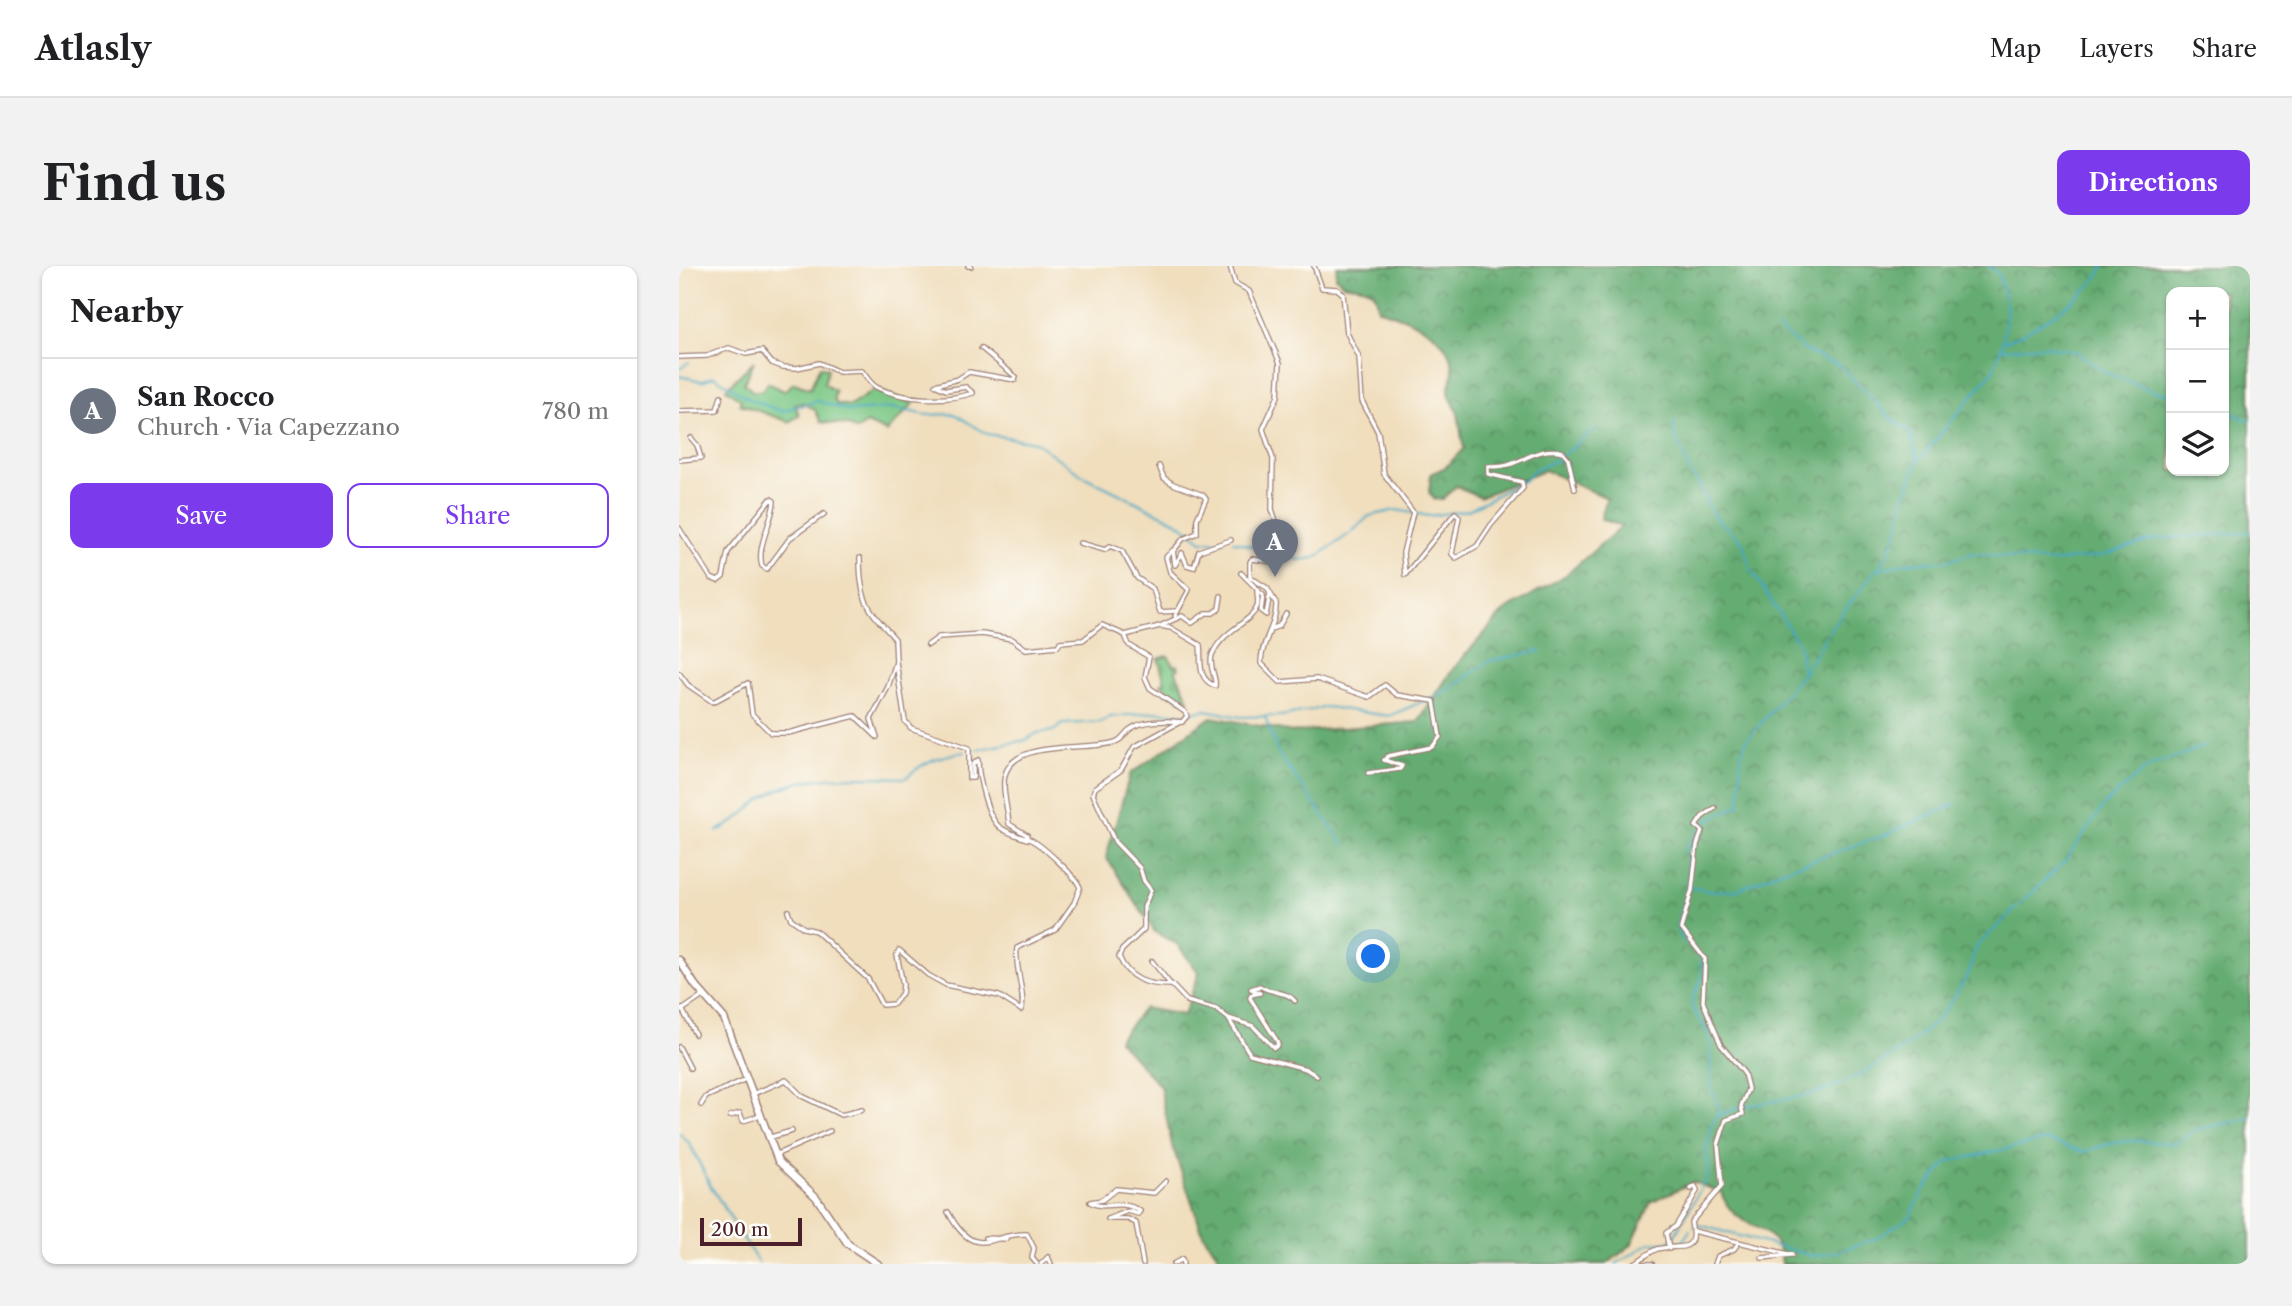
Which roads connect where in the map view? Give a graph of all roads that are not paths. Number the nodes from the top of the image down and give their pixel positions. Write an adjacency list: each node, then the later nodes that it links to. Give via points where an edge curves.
1 (1230, 266): 19 (street, via 1235,283 1249,291 1280,363 1278,396 1263,429 1273,460 1272,509 1286,552 1275,562 1252,559 1249,568 1251,577)
2 (1314, 266): 10 (street, via 1322,288 1343,294 1347,333 1359,357 1362,401 1378,432 1385,477 1413,512 1403,553 1405,575 1455,513 1459,517 1452,554 1456,558 1478,546 1516,498 1522,482 1488,474 1487,466 1501,469 1536,451 1563,452)
3 (981, 348): 4 (street, via 1016,377 1014,380 969,372 935,385 946,390 966,387 973,393 944,399 908,397 879,388 862,371 845,373 819,363 783,367 762,351 746,355 729,348 707,356)
4 (679, 357)
5 (721, 396): 6 (street, via 718,408 711,412)
6 (679, 411)
7 (691, 438): 8 (street, via 701,458)
8 (679, 460)
9 (1159, 466): 15 (street, via 1164,478 1206,499 1197,519 1197,533)
10 (1575, 489)
11 (824, 514): 12 (street, via 790,538 764,568 760,556 773,515 771,499 732,545 718,581 711,578)
12 (679, 528)
13 (1231, 540): 15 (street, via 1199,551 1194,567 1187,565 1182,554 1175,565)
14 (1080, 543): 21 (street, via 1119,549 1137,578 1153,589 1160,612)
15 (1174, 550): 21 (street, via 1165,563 1189,592)
16 (860, 558): 28 (street, via 863,595 873,618 895,639)
17 (1241, 573): 18 (street)
18 (1259, 591): 19 (street, via 1265,615); 24 (street, via 1252,614 1227,633 1211,657 1215,686 1199,666 1200,645)
19 (1270, 591): 25 (street, via 1277,608)
20 (1221, 596): 23 (street, via 1222,604 1213,614 1206,613 1192,623 1185,615)
21 (1178, 611): 23 (street)
22 (1286, 614): 25 (street, via 1279,626)
23 (1174, 618): 24 (street)
24 (1160, 626): 26 (street)
25 (1271, 629): 31 (street, via 1263,642 1261,663 1280,682 1317,679 1366,697 1385,685 1397,695 1434,701 1440,737 1432,747 1384,760 1399,762 1400,769)
26 (1125, 635): 27 (street, via 1102,625 1083,640 1058,646 1026,649 1013,639 982,635 939,637); 30 (street, via 1129,645 1149,657 1145,677 1150,688 1185,712)
27 (928, 645)
28 (896, 662): 29 (street, via 873,713 877,737 855,716 771,733 752,714 748,683 713,702); 33 (street, via 905,721 911,728 969,748 969,778 973,778 973,764 978,760 978,775 995,822 1005,831)
29 (679, 674)
30 (1182, 722): 33 (street, via 1145,724 1131,729 1118,742 1077,749 1043,748 1018,758 1004,780 1009,822); 37 (street, via 1134,747 1121,770 1093,794 1115,842 1140,868 1151,890 1144,907 1144,929 1119,957 1137,979)
31 (1368, 773)
32 (1715, 808): 61 (street, via 1696,826 1701,829 1681,928 1705,959 1701,993 1721,1045 1749,1085 1742,1114 1728,1117 1719,1145 1722,1186 1697,1213)
33 (1030, 839): 34 (street, via 1075,875 1080,888 1055,930 1017,948 1024,1000 1021,1010 999,996 946,985 899,950 902,993 894,1004 882,1005 868,979 816,931 791,919)
34 (787, 911)
35 (679, 960): 38 (street)
36 (1152, 961): 37 (street)
37 (1171, 984): 41 (street, via 1187,1001 1216,1009)
38 (704, 995): 40 (street); 48 (street, via 724,1018)
39 (1295, 1001): 41 (street, via 1260,986 1251,989 1260,993 1249,998 1277,1041 1274,1048 1253,1026)
40 (680, 1011): 43 (street)
41 (1228, 1018): 47 (street, via 1250,1054)
42 (697, 1020): 43 (street)
43 (690, 1024): 44 (street)
44 (695, 1034)
45 (679, 1047): 46 (street)
46 (690, 1068)
47 (1317, 1076)
48 (746, 1079): 49 (street); 50 (street, via 706,1097)
49 (752, 1094): 51 (street, via 786,1080 802,1096 841,1115); 53 (street)
50 (701, 1105)
51 (862, 1110)
52 (730, 1116): 53 (street, via 740,1113 743,1121)
53 (759, 1116): 56 (street)
54 (792, 1131): 56 (street)
55 (830, 1131): 57 (street)
56 (768, 1138): 57 (street)
57 (775, 1155): 67 (street, via 816,1197 848,1244)
58 (1166, 1181): 70 (street, via 1154,1193 1116,1189 1102,1200 1090,1202 1102,1206 1125,1203 1140,1211 1108,1219 1136,1223)
59 (1692, 1189): 65 (street, via 1695,1186 1697,1191 1676,1226 1666,1233)
60 (948, 1212): 63 (street, via 963,1238 978,1248)
61 (1693, 1229): 64 (street); 65 (street, via 1688,1246)
62 (985, 1238): 63 (street)
63 (1008, 1240): 68 (street, via 1027,1234 1034,1248 1032,1258)
64 (1739, 1242): 66 (street, via 1791,1255); 75 (street, via 1717,1256)
65 (1669, 1248): 73 (street, via 1658,1249)
66 (1762, 1258)
67 (877, 1264)
68 (1039, 1264): 69 (street, via 1048,1257)
69 (1051, 1264)
70 (1143, 1264)
71 (1173, 1264): 72 (street, via 1182,1259)
72 (1183, 1264)
73 (1636, 1264): 74 (street)
74 (1652, 1264)
75 (1715, 1264)

